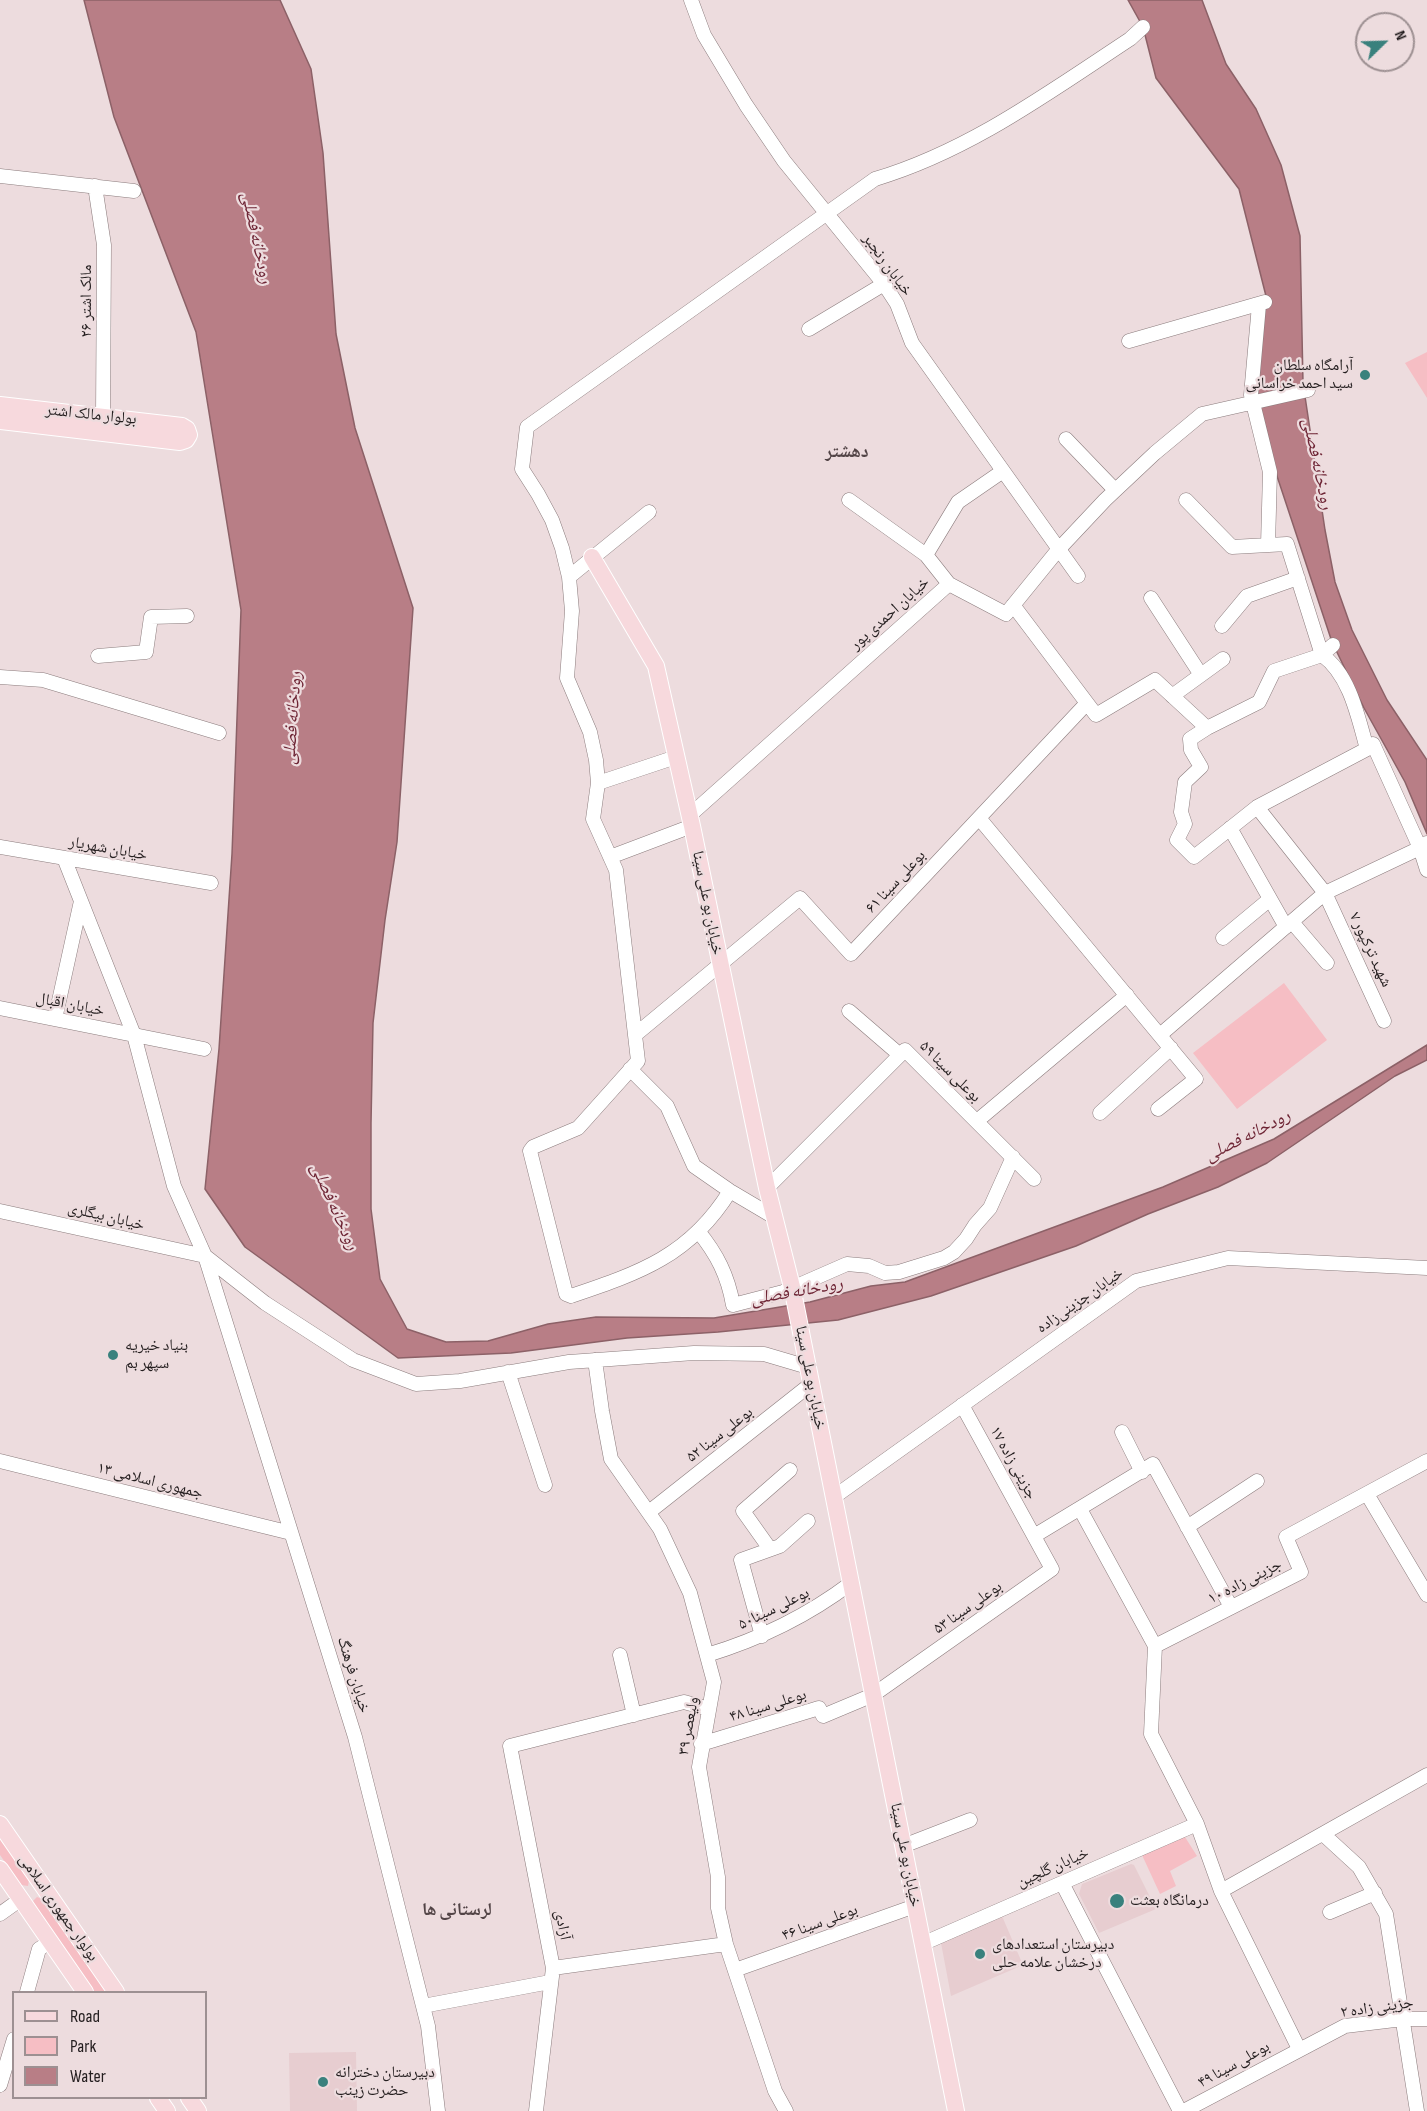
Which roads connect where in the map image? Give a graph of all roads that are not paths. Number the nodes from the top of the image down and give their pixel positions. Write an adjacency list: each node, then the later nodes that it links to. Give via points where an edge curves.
1 (691, 0): 6 (street, خیابان رنجبر, via 704,35 746,105 784,161)
2 (1143, 27): 6 (street, via 991,130 875,179)
3 (0, 176): 4 (street)
4 (95, 186): 5 (street); 13 (street, مالک اشتر ۲۶, via 104,245)
5 (134, 191)
6 (828, 214): 7 (street, خیابان رنجبر); 26 (street, via 527,427 522,470 552,520)
7 (884, 284): 8 (street); 16 (street, خیابان رنجبر, via 897,304 912,343)
8 (809, 329)
9 (1129, 341): 11 (street, via 1262,303 1251,395)
10 (1307, 390): 11 (street)
11 (1254, 402): 17 (street, via 1202,414); 21 (street, via 1270,472)
12 (0, 405): 13 (main road, بولوار مالک اشتر)
13 (103, 417): 14 (main road, بولوار مالک اشتر, via 181,434)
14 (0, 421)
15 (1066, 439): 17 (street)
16 (1003, 471): 22 (street, خیابان رنجبر); 23 (street, via 958,502)
17 (1115, 490): 22 (street)
18 (849, 500): 23 (street)
19 (1186, 500): 21 (street, via 1232,547)
20 (649, 512): 24 (street)
21 (1268, 545): 27 (street, via 1287,544)
22 (1058, 550): 25 (street, خیابان رنجبر); 30 (street)
23 (926, 555): 28 (street)
24 (592, 557): 26 (street); 44 (main road, خیابان بو علی سینا, via 656,666)
25 (1078, 576)
26 (569, 577): 45 (street, via 572,611 567,678 590,732)
27 (1298, 579): 32 (street, via 1247,596); 34 (street)
28 (949, 584): 30 (street, خیابان احمدی پور, via 1006,614); 48 (street, خیابان احمدی پور)
29 (1150, 598): 37 (street)
30 (1013, 604): 40 (street)
31 (187, 616): 35 (street, via 151,617 146,652)
32 (1222, 626)
33 (1333, 645): 34 (street)
34 (1322, 655): 41 (street, via 1274,670 1258,702); 43 (street, via 1333,662)
35 (98, 656)
36 (1223, 659): 37 (street)
37 (1202, 675): 39 (street)
38 (0, 677): 42 (street, via 43,680)
39 (1172, 696): 40 (street, via 1155,680 1096,715); 41 (street)
40 (1087, 703): 47 (street, بوعلی سینا ۶۱)
41 (1207, 728): 49 (street, via 1190,739 1191,750 1201,767 1185,782 1181,812 1185,824 1177,840 1194,857)
42 (219, 733)
43 (1374, 744): 46 (street); 50 (street)
44 (676, 757): 45 (street); 48 (main road, خیابان بو علی سینا)
45 (598, 783): 52 (street, via 593,819)
46 (1257, 807): 49 (street); 56 (street, شهید ترکپور ۷)
47 (979, 818): 62 (street, بوعلی سینا ۶۱, via 851,954 800,898); 63 (street)
48 (691, 821): 52 (street); 62 (main road, خیابان بو علی سینا)
49 (1230, 828): 57 (street)
50 (1424, 845): 54 (street); 56 (street)
51 (0, 848): 53 (street, خیابان شهریار)
52 (610, 857): 69 (street, via 616,870)
53 (64, 858): 55 (street, خیابان شهریار); 58 (street, خیابان فرهنگ)
54 (1427, 870)
55 (211, 883)
56 (1325, 892): 59 (street); 67 (street, شهید ترکپور ۷)
57 (1270, 899): 59 (street); 60 (street)
58 (81, 901): 66 (street); 68 (street, خیابان فرهنگ)
59 (1289, 924): 61 (street); 70 (street)
60 (1223, 938)
61 (1327, 963)
62 (720, 964): 69 (street); 80 (main road, خیابان بو علی سینا)
63 (1126, 995): 70 (street); 77 (street)
64 (0, 1008): 66 (street, خیابان اقبال)
65 (849, 1011): 73 (street)
66 (55, 1019): 68 (street, خیابان اقبال)
67 (1384, 1021)
68 (134, 1035): 72 (street, خیابان اقبال); 85 (street, خیابان فرهنگ, via 174,1186)
69 (635, 1035): 74 (street, via 638,1061)
70 (1160, 1035): 71 (street)
71 (1171, 1048): 75 (street, via 1196,1079); 76 (street)
72 (204, 1049)
73 (900, 1055): 77 (street, بوعلی سینا ۵۹, via 905,1050); 80 (street, بوعلی سینا ۵۹)
74 (630, 1069): 81 (street, via 667,1106 694,1166); 84 (street, via 578,1128 530,1151 566,1294 571,1296 637,1272 676,1251)
75 (1158, 1109)
76 (1100, 1113)
77 (977, 1122): 78 (street, بوعلی سینا ۵۹)
78 (1013, 1158): 79 (street, بوعلی سینا ۵۹); 87 (street, via 990,1208 966,1239 944,1258 899,1272 847,1264)
79 (1034, 1179)
80 (767, 1188): 83 (main road, خیابان بو علی سینا)
81 (730, 1191): 83 (street); 84 (street)
82 (0, 1211): 85 (street, خیابان بیگلری)
83 (774, 1217): 87 (main road, خیابان بو علی سینا)
84 (698, 1231): 87 (street, via 722,1265 733,1305)
85 (205, 1256): 89 (street, via 265,1303 353,1360 416,1384); 105 (street, خیابان فرهنگ)
86 (1427, 1268): 91 (street, خیابان جزینی‌زاده, via 1228,1258 1136,1281)
87 (792, 1287): 90 (main road, خیابان بو علی سینا)
88 (595, 1360): 89 (street); 90 (street, via 694,1353 764,1354); 102 (street, ولیعصر ۳۹, via 611,1458)
89 (508, 1372): 98 (street)
90 (809, 1376): 100 (main road, خیابان بو علی سینا); 102 (street, بوعلی سینا ۵۲)
91 (962, 1405): 100 (street, خیابان جزینی‌زاده); 106 (street, جزینی زاده ۱۷)
92 (1122, 1432): 96 (street)
93 (0, 1461): 105 (street, جمهوری اسلامی ۱۳)
94 (1427, 1461): 99 (street, جزینی زاده ۱۰)
95 (790, 1470): 107 (street, via 743,1511)
96 (1142, 1472): 101 (street); 104 (street, via 1153,1464)
97 (1257, 1480): 104 (street)
98 (545, 1485)
99 (1367, 1494): 109 (street); 110 (street, جزینی زاده ۱۰, via 1286,1537 1301,1572)
100 (834, 1497): 108 (main road, خیابان بو علی سینا)
101 (1080, 1509): 106 (street); 112 (street)
102 (649, 1512): 114 (street, ولیعصر ۳۹, via 690,1593)
103 (808, 1521): 107 (street)
104 (1187, 1527): 110 (street)
105 (291, 1533): 142 (street, خیابان فرهنگ, via 355,1737)
106 (1034, 1536): 115 (street, بوعلی سینا ۵۳, via 1052,1569)
107 (770, 1550): 111 (street, via 741,1560)
108 (851, 1583): 111 (street, بوعلی سینا۵۰, via 802,1617); 115 (main road, خیابان بو علی سینا)
109 (1427, 1595)
110 (1231, 1607): 112 (street, جزینی زاده ۱۰)
111 (762, 1636): 114 (street, بوعلی سینا۵۰)
112 (1155, 1646): 122 (street, via 1151,1734)
113 (620, 1654): 117 (street)
114 (706, 1655): 116 (street, ولیعصر ۳۹, via 714,1682)
115 (873, 1695): 118 (street, بوعلی سینا ۴۸, via 823,1716 819,1708); 124 (main road, خیابان بو علی سینا)
116 (709, 1709): 117 (street, via 684,1702); 118 (street, ولیعصر ۳۹)
117 (634, 1715): 138 (street, آزادی, via 510,1746)
118 (701, 1744): 135 (street, ولیعصر ۳۹, via 699,1767)
119 (1427, 1775): 123 (street)
120 (970, 1820): 124 (street)
121 (0, 1824): 127 (main road, بولوار جمهوری اسلامی)
122 (1197, 1824): 126 (street, خیابان گلچین); 128 (street)
123 (1323, 1834): 128 (street); 129 (street, via 1359,1867)
124 (903, 1846): 131 (main road, خیابان بو علی سینا)
125 (0, 1869): 130 (main road, بولوار جمهوری اسلامی)
126 (1062, 1883): 136 (street, خیابان گلچین); 152 (street)
127 (42, 1885): 130 (main road); 141 (main road, بولوار جمهوری اسلامی)
128 (1221, 1891): 146 (street)
129 (1375, 1893): 132 (street); 143 (street, via 1386,1914)
130 (21, 1899): 133 (street); 134 (main road, بولوار جمهوری اسلامی)
131 (915, 1906): 136 (main road, خیابان بو علی سینا); 137 (street, بوعلی سینا ۴۶)
132 (1330, 1912)
133 (0, 1914)
134 (50, 1942): 139 (street, via 39,1949); 140 (main road, بولوار جمهوری اسلامی)
135 (726, 1944): 137 (street, ولیعصر ۳۹); 138 (street)
136 (922, 1944): 151 (main road, خیابان بو علی سینا)
137 (735, 1970): 150 (street, ولیعصر ۳۹, via 775,2091)
138 (552, 1975): 142 (street); 149 (street, آزادی)
139 (27, 1991)
140 (85, 1991)
141 (115, 1991)
142 (423, 2006): 148 (street, خیابان فرهنگ)
143 (1402, 2019): 144 (street, جزینی زاده ۲); 146 (street, جزینی زاده ۲, via 1345,2026); 153 (street)
144 (1427, 2019)
145 (12, 2046): 147 (street)
146 (1299, 2049): 152 (street, بوعلی سینا ۴۹)
147 (0, 2085)
148 (438, 2111)
149 (536, 2111)
150 (786, 2111)
151 (956, 2111)
152 (1182, 2111)
153 (1417, 2111)

